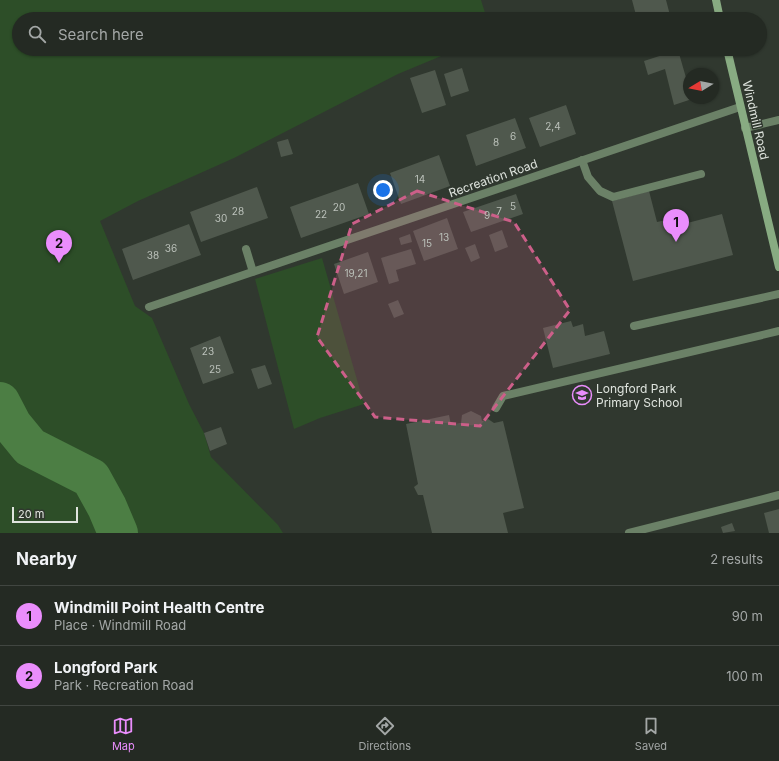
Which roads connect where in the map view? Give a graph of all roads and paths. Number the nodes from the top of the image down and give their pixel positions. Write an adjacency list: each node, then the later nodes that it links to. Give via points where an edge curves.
1 (716, 0): 2 (street)
2 (719, 12)
3 (729, 56): 4 (street, Windmill Road)
4 (740, 107): 6 (street, Windmill Road); 7 (street, Recreation Road)
5 (779, 120): 6 (street)
6 (745, 128): 9 (street, Windmill Road)
7 (582, 160): 8 (street, via 588,177 600,192 613,197); 12 (street, Recreation Road)
8 (701, 174)
9 (776, 242): 11 (street, Windmill Road)
10 (246, 249): 12 (street)
11 (779, 267)
12 (253, 272): 14 (street, Recreation Road)
13 (779, 294): 15 (street)
14 (150, 307)
15 (634, 326)
16 (779, 331): 17 (street, via 503,396)
17 (496, 408)
18 (779, 495): 19 (street)
19 (629, 533)

